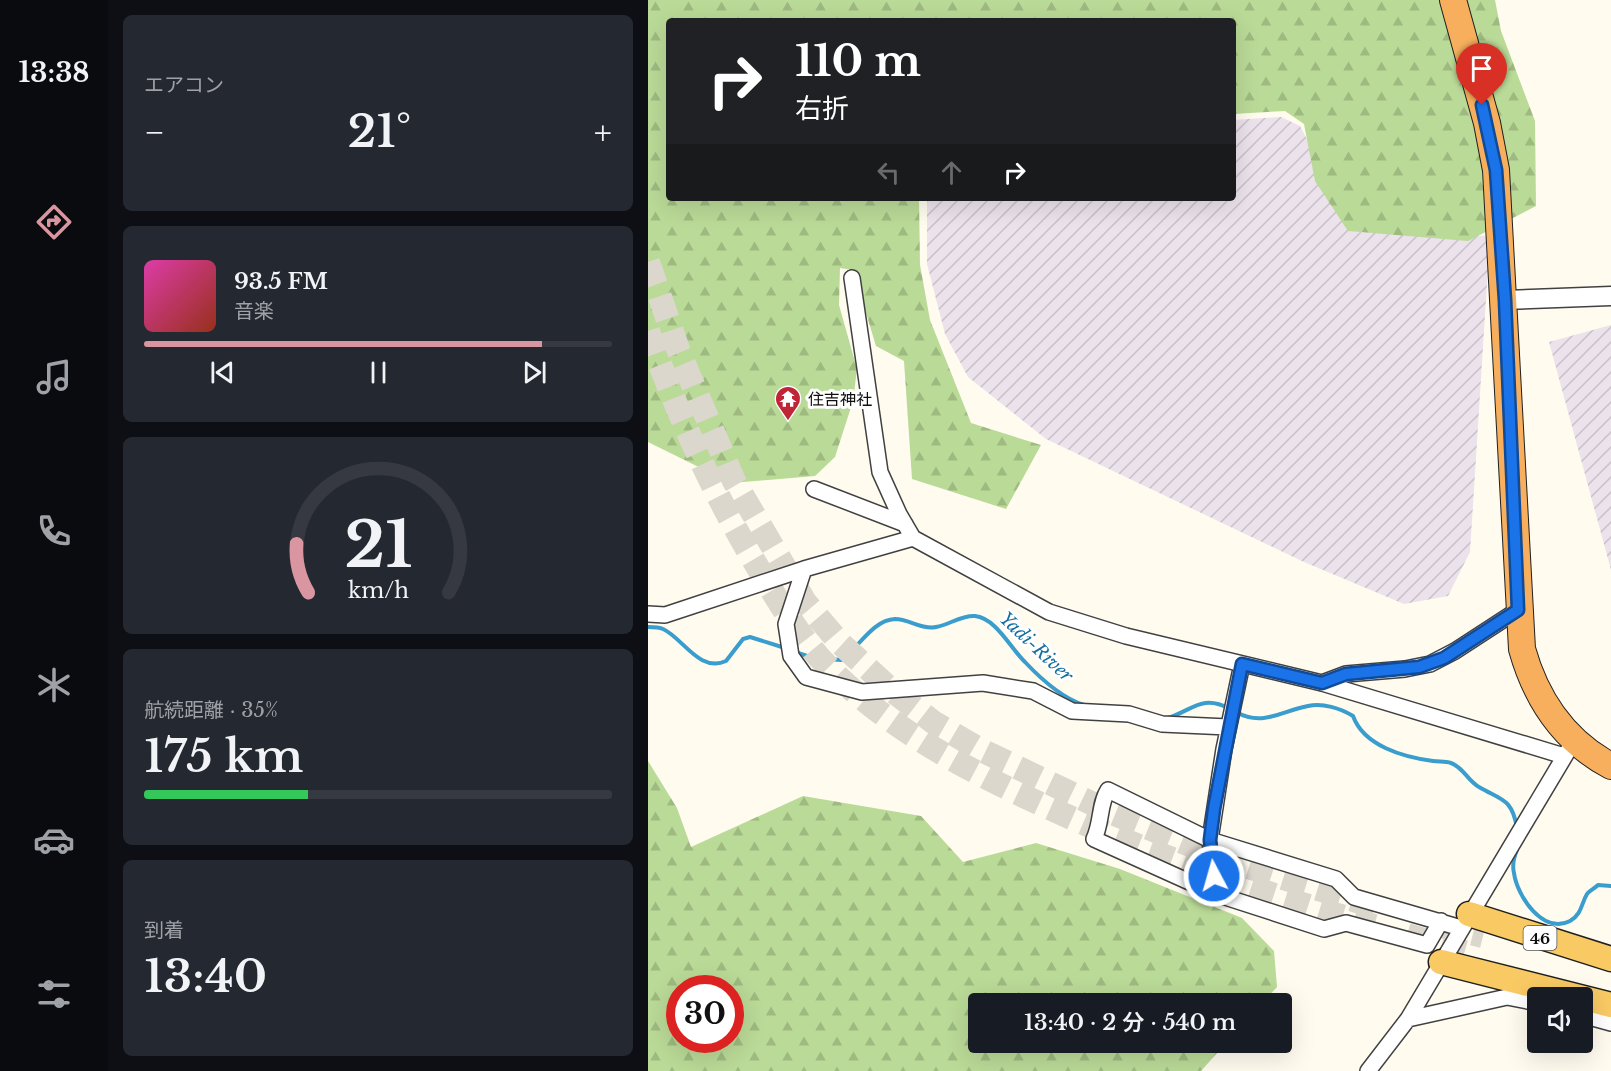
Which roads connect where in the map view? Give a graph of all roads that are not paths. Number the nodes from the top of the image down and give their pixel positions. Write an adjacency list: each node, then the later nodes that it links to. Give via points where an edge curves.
1 (1453, 0): 4 (highway, via 1496,170)
2 (852, 278): 6 (street, via 880,472)
3 (1611, 296): 4 (street)
4 (1505, 300): 8 (highway)
5 (814, 489): 6 (street)
6 (909, 531): 7 (street); 10 (street, via 1049,612 1126,636)
7 (804, 569): 9 (street, via 665,615); 12 (street, via 786,619 789,649 806,677 862,692 983,683 1033,691 1072,711 1129,714 1162,724)
8 (1518, 610): 11 (street, via 1430,664 1346,674); 13 (highway, via 1520,639 1531,678)
9 (648, 614)
10 (1242, 664): 11 (street); 12 (street)
11 (1322, 683): 13 (street)
12 (1228, 726): 15 (street)
13 (1569, 749): 14 (highway); 18 (street, via 1514,842)
14 (1611, 766)
15 (1210, 840): 16 (street); 16 (street, via 1108,790 1094,839); 17 (street, via 1336,879 1354,897)
16 (1216, 894): 17 (street, via 1324,929 1346,923 1427,945)
17 (1441, 921): 18 (street)
18 (1472, 933): 19 (main road, 46); 20 (street); 21 (main road, 46); 22 (main road, 46)
19 (1611, 959)
20 (1441, 962): 24 (main road); 26 (street)
21 (1611, 974)
22 (1611, 992)
23 (1527, 1001): 26 (street, via 1507,997)
24 (1611, 1005)
25 (1593, 1019): 27 (street)
26 (1408, 1020): 28 (street)
27 (1611, 1023)
28 (1368, 1071)

